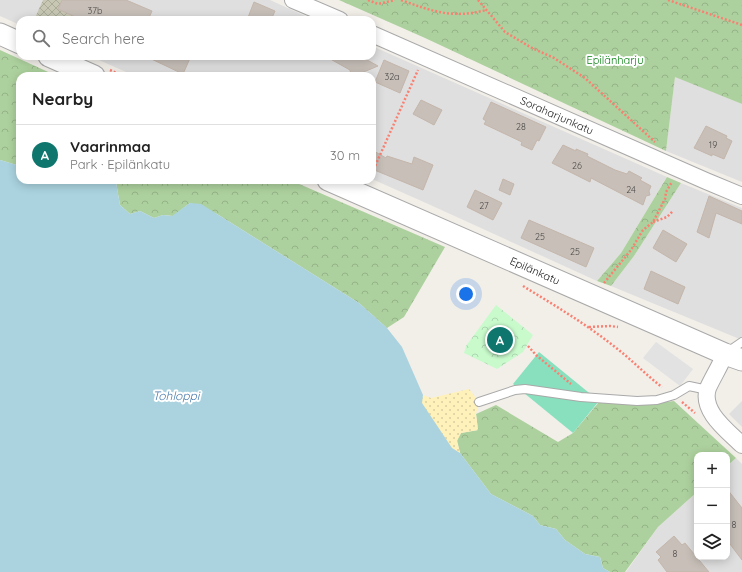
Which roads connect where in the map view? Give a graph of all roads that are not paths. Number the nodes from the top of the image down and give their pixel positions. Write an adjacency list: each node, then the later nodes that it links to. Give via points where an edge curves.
1 (293, 0): 2 (street)
2 (331, 16)
3 (0, 34): 5 (street)
4 (376, 36): 9 (street, Soraharjunkatu)
5 (16, 41)
6 (58, 60): 7 (street)
7 (85, 72)
8 (337, 184): 11 (street, Epilänkatu)
9 (742, 196)
10 (742, 342): 11 (lane)
11 (733, 357): 12 (street)
12 (708, 390): 13 (lane, via 689,386 674,395 657,400 637,401 587,398 525,389); 14 (street, via 711,411 715,418)
13 (479, 402)
14 (742, 445)

